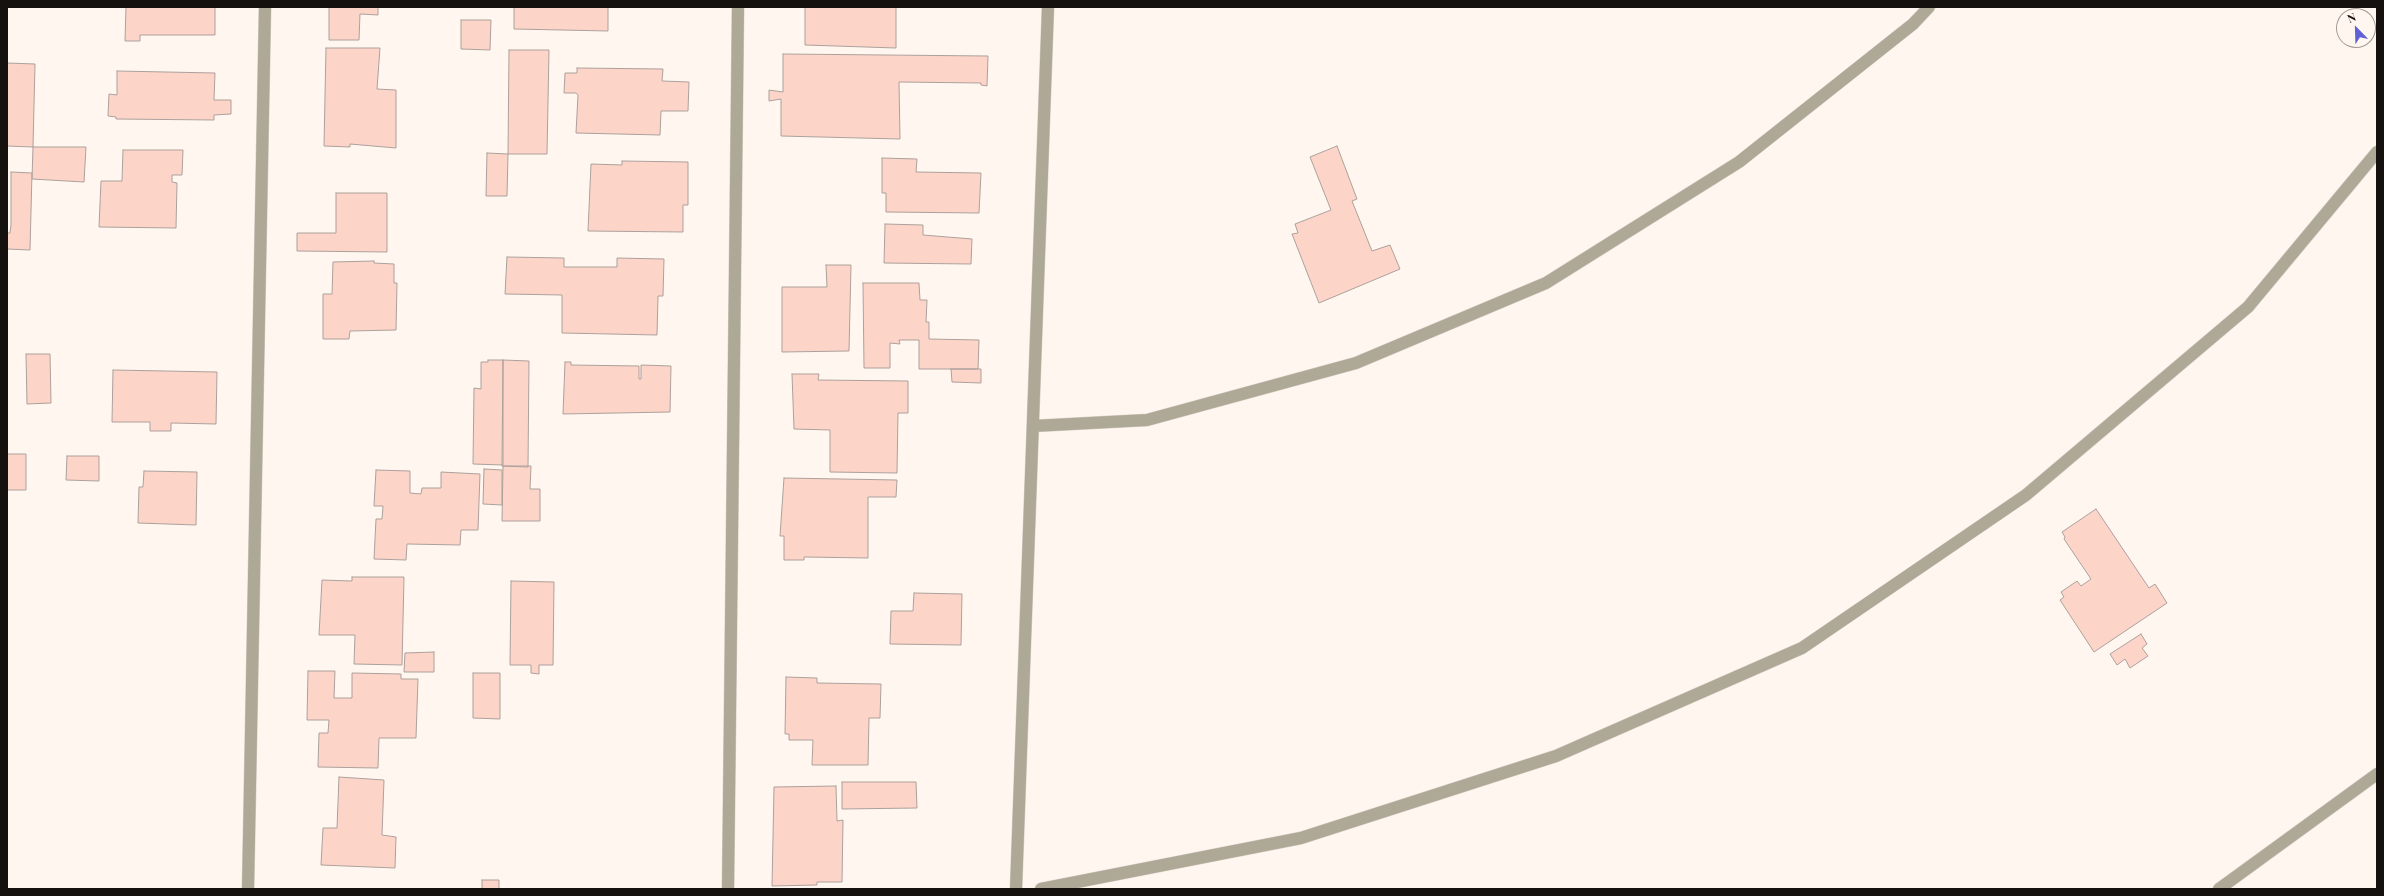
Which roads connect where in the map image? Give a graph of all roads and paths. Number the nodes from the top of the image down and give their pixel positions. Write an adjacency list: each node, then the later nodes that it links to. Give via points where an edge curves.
1 (265, 7): 8 (street)
2 (738, 7): 9 (street)
3 (1048, 7): 6 (street)
4 (1929, 7): 6 (street, via 1913,24 1739,162 1546,283 1349,365 1147,420)
5 (2377, 152): 11 (street, via 2248,307 2026,495 1802,648 1556,756 1301,838)
6 (1033, 426): 10 (street)
7 (2377, 774): 12 (street)
8 (248, 889)
9 (728, 889)
10 (1016, 889)
11 (1041, 889)
12 (2219, 889)

